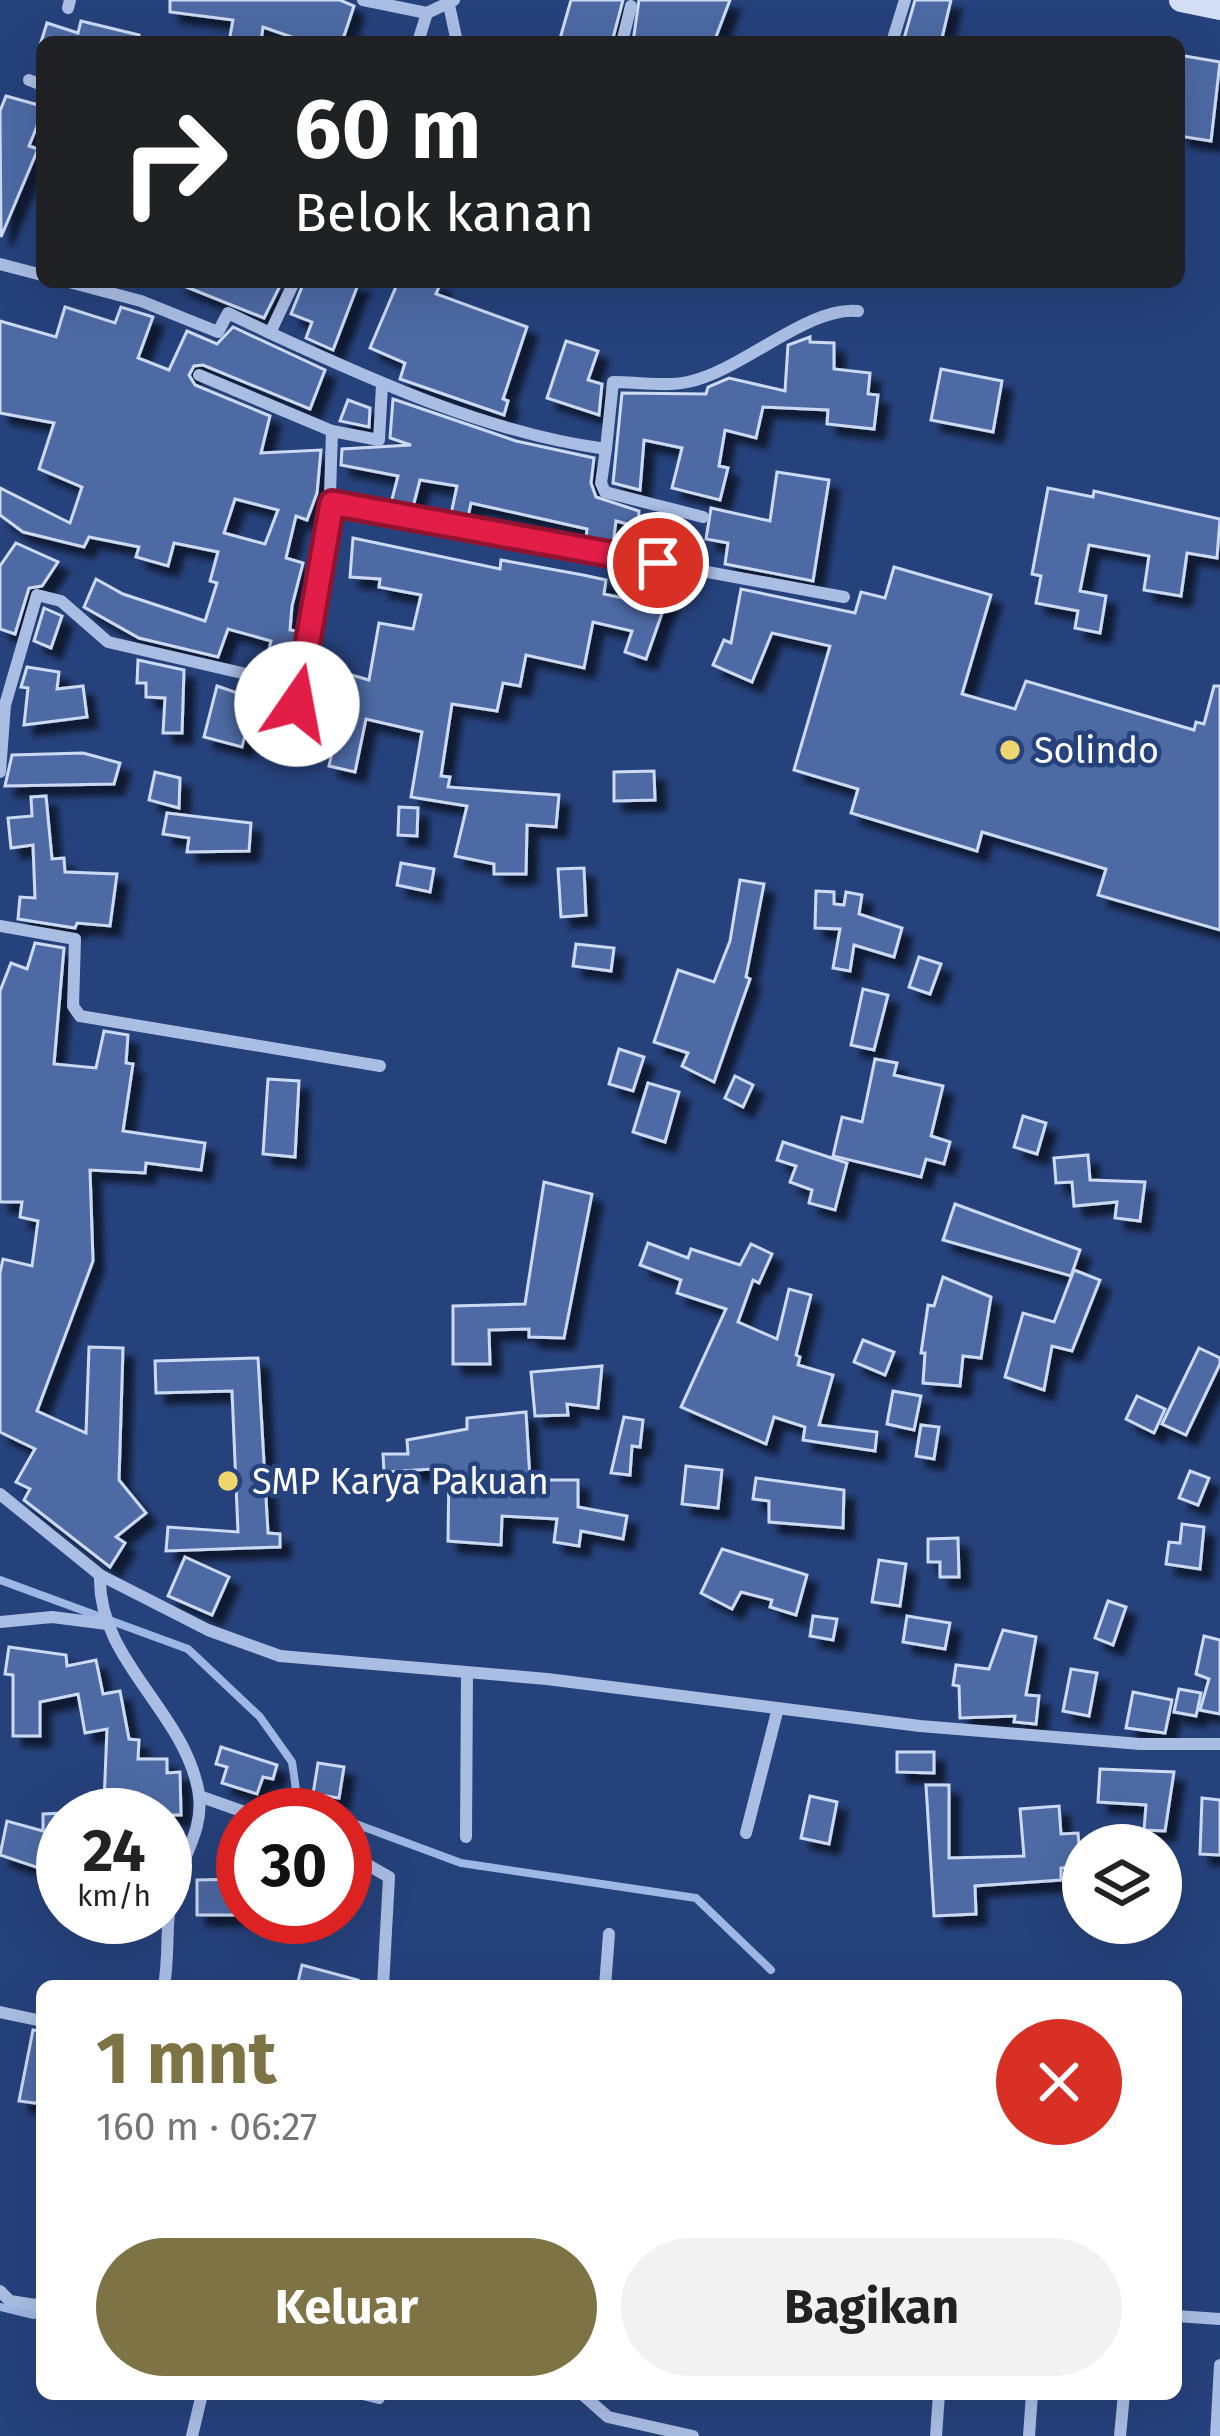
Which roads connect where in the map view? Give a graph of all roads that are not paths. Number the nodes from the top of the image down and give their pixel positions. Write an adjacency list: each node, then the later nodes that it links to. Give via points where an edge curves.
1 (364, 0): 7 (street)
2 (905, 0): 11 (street)
3 (1181, 0): 6 (main road)
4 (452, 2): 7 (street); 9 (street)
5 (631, 6): 10 (street)
6 (1220, 8)
7 (428, 13): 8 (street)
8 (420, 36)
9 (456, 36)
10 (624, 36)
11 (894, 36)
12 (0, 264): 13 (street)
13 (36, 273)
14 (92, 288): 17 (street, via 218,332 227,313)
15 (291, 288): 17 (street)
16 (858, 311): 21 (street, via 826,313 687,382 613,382)
17 (270, 333): 19 (street)
18 (199, 375): 20 (street)
19 (382, 385): 20 (street, via 379,440); 21 (street)
20 (332, 431): 22 (street)
21 (606, 449): 23 (street, via 605,492)
22 (332, 503): 24 (street); 25 (street, via 297,704 242,673 108,642 61,601 37,595)
23 (703, 518)
24 (844, 597)
25 (1, 720): 26 (street)
26 (0, 772)
27 (0, 911): 28 (street)
28 (0, 927): 29 (street, via 76,939 80,1016)
29 (380, 1066)
30 (0, 1494): 31 (street)
31 (100, 1575): 33 (street); 34 (street, via 280,1656)
32 (0, 1622): 33 (street)
33 (106, 1622): 37 (street, via 172,1730)
34 (467, 1674): 35 (street); 40 (street)
35 (776, 1712): 36 (street); 39 (street)
36 (1220, 1744)
37 (200, 1796): 38 (street); 43 (street, via 193,1845 170,1903)
38 (216, 1802)
39 (746, 1833)
40 (466, 1837)
41 (372, 1867): 44 (street, via 389,1877)
42 (609, 1934): 45 (street)
43 (164, 1980)
44 (383, 1980)
45 (605, 1980)
46 (0, 2012): 47 (street)
47 (36, 2020)
48 (0, 2291): 49 (street)
49 (35, 2305)
50 (1182, 2316): 51 (street)
51 (1220, 2319)
52 (1220, 2365): 63 (street)
53 (201, 2400): 58 (street)
54 (589, 2400): 59 (street, via 608,2417)
55 (939, 2400): 60 (street)
56 (1032, 2400): 61 (street)
57 (1123, 2400): 62 (street)
58 (192, 2436)
59 (693, 2436)
60 (936, 2436)
61 (1029, 2436)
62 (1120, 2436)
63 (1216, 2436)

